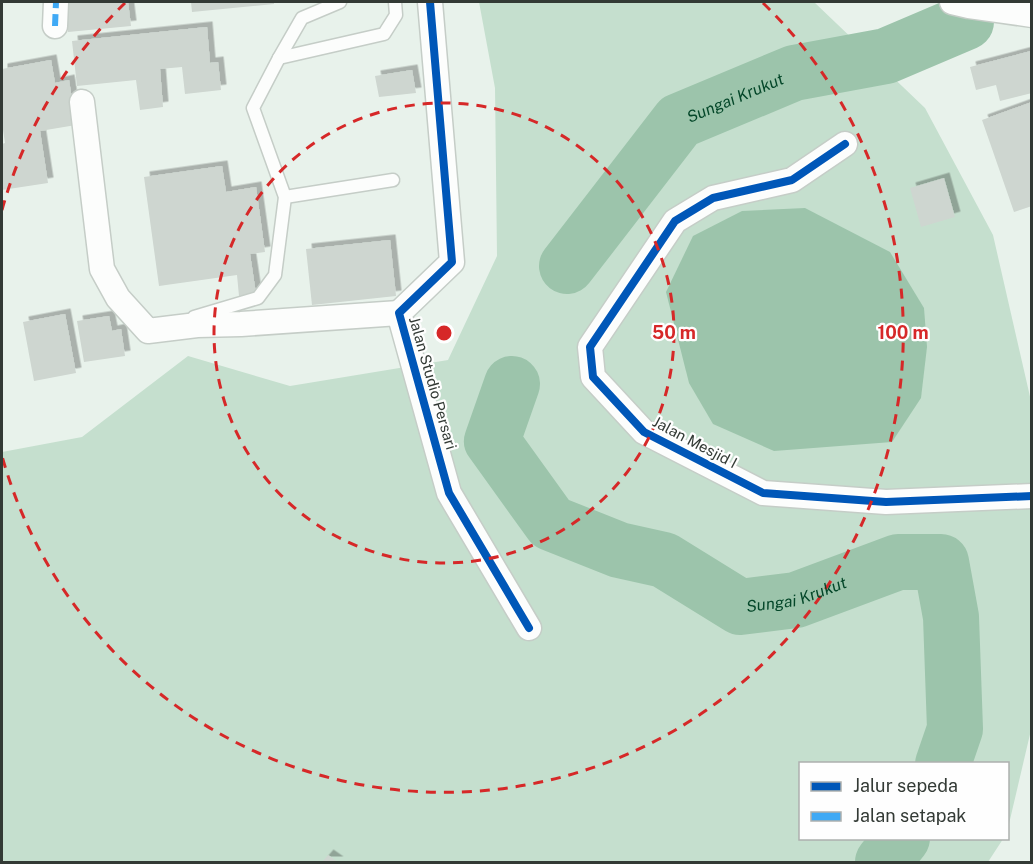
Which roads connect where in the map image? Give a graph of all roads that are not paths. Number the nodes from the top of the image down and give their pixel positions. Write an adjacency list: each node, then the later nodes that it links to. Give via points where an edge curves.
1 (56, 2): 7 (street)
2 (340, 2): 8 (lane, via 302,18)
3 (395, 2): 8 (lane, via 396,15 384,34)
4 (430, 2): 13 (street, Jalan Studio Persari, via 452,262)
5 (961, 4): 6 (street)
6 (1032, 15)
7 (55, 26)
8 (279, 58): 12 (lane, via 253,108)
9 (82, 102): 14 (street, via 102,269 118,298)
10 (845, 144): 15 (street, Jalan Mesjid I, via 792,180 713,198 675,220 590,347 593,377 644,432 764,492 886,502)
11 (393, 180): 12 (lane)
12 (285, 197): 14 (lane, via 275,275 258,298)
13 (399, 313): 14 (street, Jalan Studio Persari); 16 (street, Jalan Studio Persari, via 449,493)
14 (148, 331)
15 (1032, 496)
16 (529, 628)

